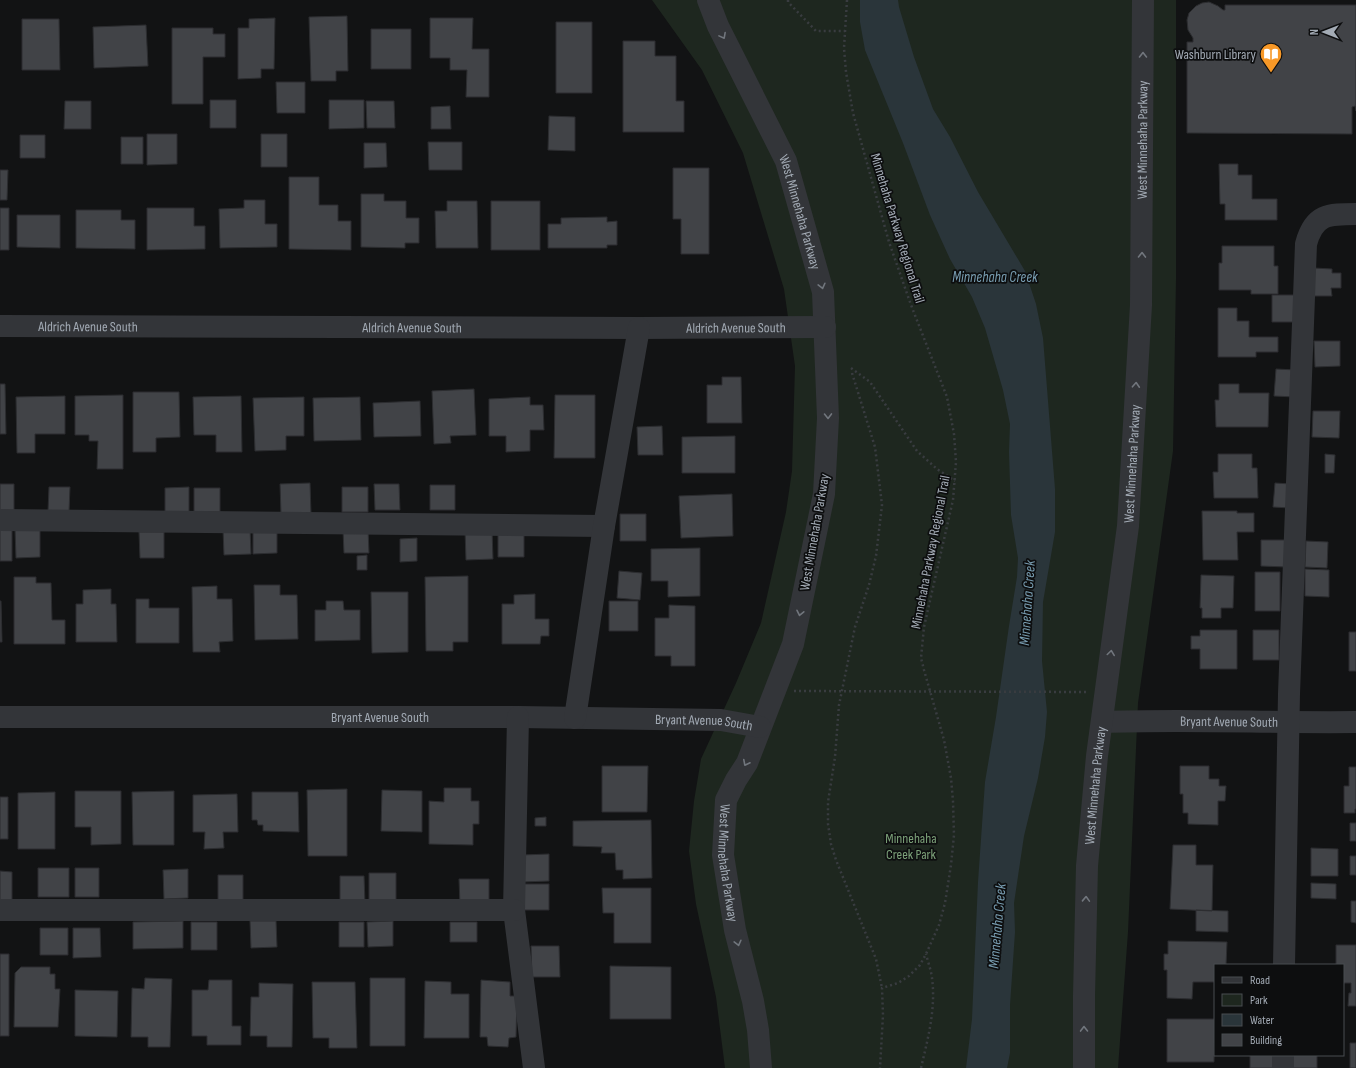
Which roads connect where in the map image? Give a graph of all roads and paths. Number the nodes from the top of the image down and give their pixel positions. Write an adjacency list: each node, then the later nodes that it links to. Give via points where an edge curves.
1 (708, 0): 8 (street, West Minnehaha Parkway, one-way to 8, via 718,26 786,161 823,292)
2 (788, 0): 5 (path, via 816,31)
3 (847, 0): 5 (path, Minnehaha Parkway Regional Trail)
4 (1143, 0): 19 (street, West Minnehaha Parkway, one-way to 4, via 1128,526 1141,305)
5 (845, 31): 11 (path, Minnehaha Parkway Regional Trail, via 846,72 866,162 911,305 949,404 955,444)
6 (1356, 214): 21 (street, via 1335,214 1319,219 1310,230 1306,244)
7 (0, 326): 9 (street, Aldrich Avenue South)
8 (824, 327): 9 (street, Aldrich Avenue South); 14 (street, West Minnehaha Parkway, one-way to 14, via 828,418 824,494)
9 (639, 328): 13 (street)
10 (850, 368): 11 (path, via 870,382 917,451)
11 (955, 481): 25 (path, Minnehaha Parkway Regional Trail, via 924,627 921,658 949,762 954,822 945,903 939,925)
12 (0, 520): 13 (street)
13 (604, 526): 18 (street)
14 (784, 691): 15 (path, bridge); 22 (street, West Minnehaha Parkway)
15 (1088, 692)
16 (0, 717): 17 (street, Bryant Avenue South)
17 (518, 717): 18 (street, Bryant Avenue South); 24 (street)
18 (575, 718): 22 (street, Bryant Avenue South, via 721,720)
19 (1102, 722): 21 (street, Bryant Avenue South); 32 (street, West Minnehaha Parkway, one-way to 19, via 1088,866)
20 (1356, 722): 21 (street, Bryant Avenue South)
21 (1288, 723): 26 (street)
22 (760, 727): 29 (street, West Minnehaha Parkway, one-way to 29, via 747,763 726,800 723,855 735,930 753,1001)
23 (0, 910): 24 (street)
24 (514, 910): 28 (street)
25 (926, 954): 30 (path, Minnehaha Parkway Regional Trail, via 909,976 882,988); 31 (path, via 934,996 930,1031)
26 (1284, 964)
27 (1283, 1056): 33 (street)
28 (534, 1068)
29 (761, 1068)
30 (880, 1068)
31 (921, 1068)
32 (1084, 1068)
33 (1283, 1068)

